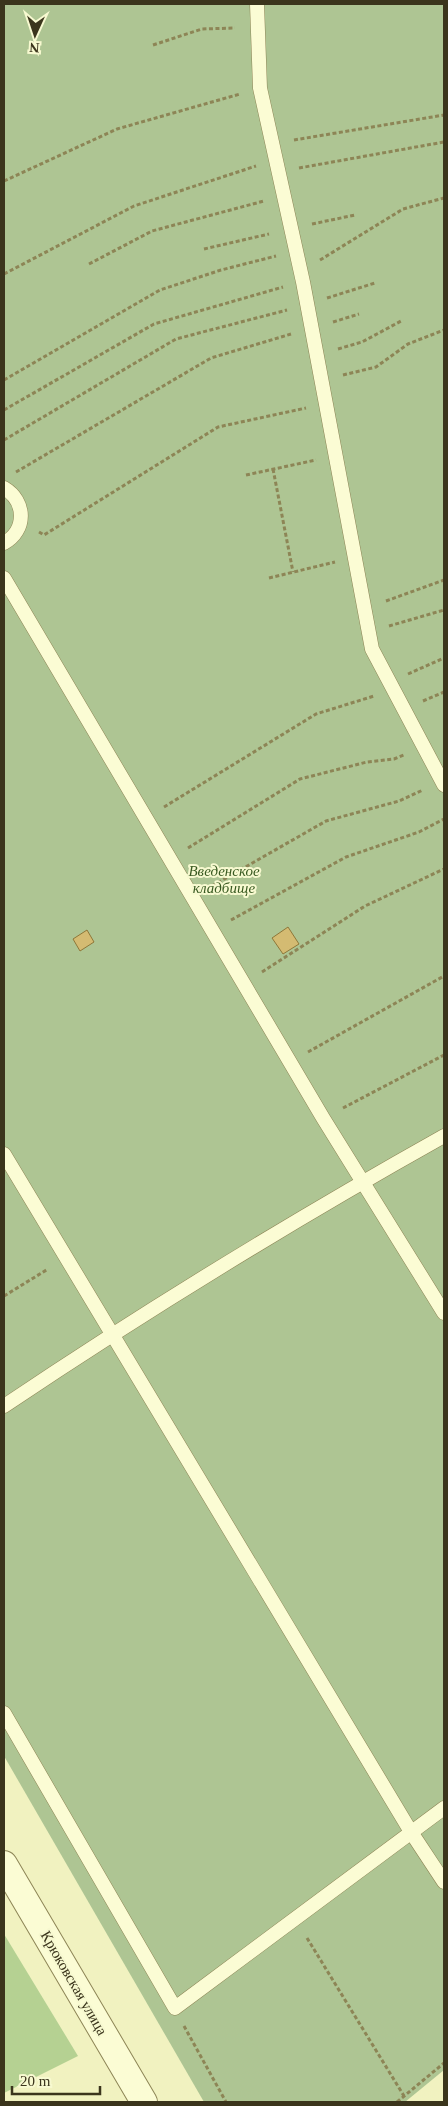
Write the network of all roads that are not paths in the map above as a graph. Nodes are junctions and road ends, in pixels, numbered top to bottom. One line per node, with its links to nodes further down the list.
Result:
1 (257, 4): 5 (lane)
2 (4, 488): 3 (lane)
3 (4, 543)
4 (4, 578): 8 (lane)
5 (443, 783)
6 (444, 1136): 8 (lane)
7 (4, 1154): 10 (lane)
8 (362, 1182): 9 (lane); 10 (lane)
9 (444, 1313)
10 (110, 1334): 11 (lane); 14 (lane)
11 (4, 1406)
12 (4, 1713): 14 (lane)
13 (444, 1808): 14 (lane)
14 (411, 1832): 16 (lane)
15 (4, 1864): 17 (street, Крюковская улица)
16 (444, 1882)
17 (144, 2102)

